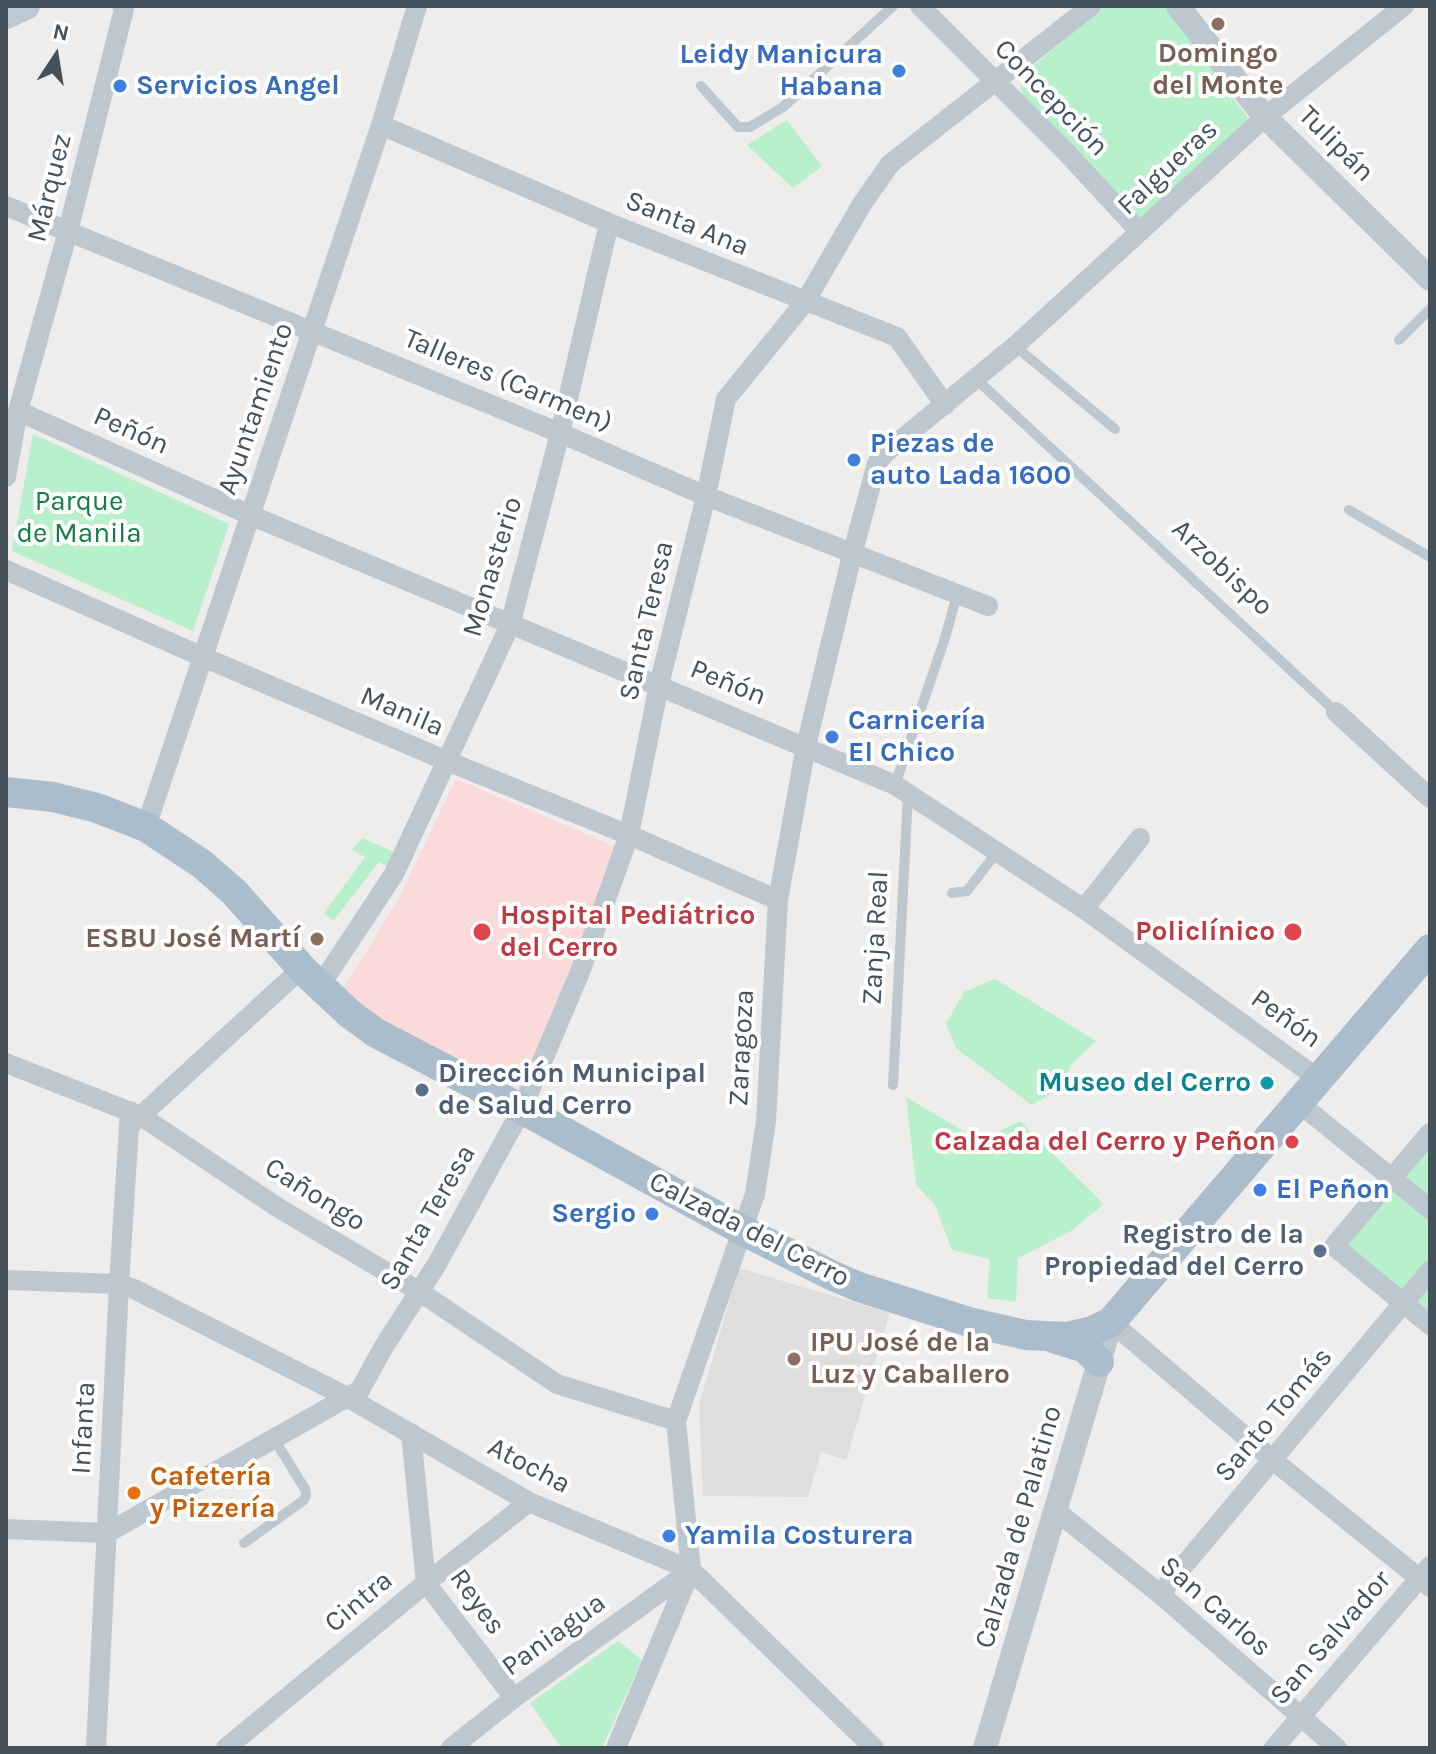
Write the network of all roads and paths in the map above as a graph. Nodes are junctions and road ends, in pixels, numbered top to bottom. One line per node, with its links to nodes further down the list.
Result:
1 (26, 6): 9 (main road)
2 (122, 6): 16 (street, Márquez)
3 (416, 6): 13 (street, Ayuntamiento)
4 (893, 6): 11 (lane)
5 (920, 6): 10 (street, Concepción)
6 (1091, 6): 10 (street, Santa Teresa)
7 (1178, 6): 12 (street, Tulipán)
8 (1404, 6): 12 (street, Falgueras)
9 (6, 15)
10 (996, 81): 17 (street, Concepción); 19 (street, Santa Teresa)
11 (701, 86)
12 (1265, 117): 17 (street, Falgueras); 18 (street, Tulipán)
13 (381, 125): 15 (street, Santa Ana); 21 (street, Ayuntamiento)
14 (6, 206): 16 (street, Talleres (Carmen))
15 (609, 223): 19 (street, Santa Ana); 28 (street, Monasterio)
16 (68, 231): 21 (street, Talleres (Carmen)); 26 (street, Márquez)
17 (1140, 232): 23 (street, Falgueras)
18 (1430, 279)
19 (805, 302): 25 (street, Santa Ana); 30 (street, Santa Teresa)
20 (1430, 309): 22 (lane)
21 (312, 330): 28 (street, Talleres (Carmen)); 32 (street, Ayuntamiento)
22 (1399, 340)
23 (1015, 346): 24 (street, Falgueras); 27 (lane)
24 (976, 379): 25 (street, Zaragoza); 41 (lane, Arzobispo)
25 (945, 405): 33 (street, Zaragoza)
26 (18, 411): 29 (street, Márquez); 32 (street, Peñón)
27 (1115, 429)
28 (560, 433): 30 (street, Talleres (Carmen)); 38 (street, Monasterio)
29 (6, 477)
30 (706, 496): 33 (street, Talleres (Carmen)); 40 (street, Santa Teresa)
31 (1349, 510): 34 (lane)
32 (250, 515): 38 (street, Peñón); 39 (street, Ayuntamiento)
33 (852, 555): 36 (street, Talleres (Carmen)); 42 (street, Zaragoza)
34 (1430, 557)
35 (6, 570): 39 (street, Manila)
36 (957, 595): 37 (street, Talleres (Carmen)); 44 (lane, Zanja Real)
37 (988, 606)
38 (510, 625): 40 (street, Peñón); 43 (street, Monasterio)
39 (203, 657): 43 (street, Manila); 47 (street, Ayuntamiento)
40 (659, 685): 42 (street, Peñón); 48 (street, Santa Teresa)
41 (1336, 712): 46 (street, Arzobispo)
42 (806, 746): 44 (street, Peñón); 52 (street, Zaragoza)
43 (447, 761): 48 (street, Manila); 55 (street, Monasterio)
44 (902, 790): 50 (street, Peñón); 58 (lane, Zanja Real)
45 (6, 792): 47 (main road, Calzada del Cerro)
46 (1430, 798)
47 (146, 827): 55 (main road, Calzada del Cerro)
48 (629, 835): 52 (street, Manila); 60 (street, Santa Teresa)
49 (1140, 838): 53 (street)
50 (997, 852): 51 (lane); 53 (street, Peñón)
51 (952, 893)
52 (778, 900): 65 (street, Zaragoza)
53 (1084, 909): 57 (street, Peñón)
54 (1430, 949): 57 (main road, Calzada del Cerro)
55 (311, 977): 60 (main road, Calzada del Cerro); 61 (street, Monasterio)
56 (6, 1063): 61 (street, Cañongo)
57 (1320, 1080): 59 (main road, Calzada del Cerro)
58 (893, 1085)
59 (1300, 1104): 63 (street); 71 (main road, Calzada del Cerro)
60 (522, 1109): 65 (main road, Calzada del Cerro); 69 (street, Santa Teresa)
61 (134, 1117): 68 (street, Infanta); 69 (street, Cañongo)
62 (1430, 1133): 63 (street)
63 (1391, 1178): 64 (street); 70 (street)
64 (1430, 1209)
65 (742, 1230): 73 (main road, Calzada del Cerro); 76 (street, Zaragoza)
66 (1430, 1271): 70 (street, Santo Tomás)
67 (6, 1280): 68 (street)
68 (119, 1284): 75 (street, Atocha); 83 (street, Infanta)
69 (420, 1292): 75 (street, Santa Teresa); 76 (street, Cañongo)
70 (1403, 1302): 72 (street); 79 (street, Santo Tomás)
71 (1111, 1322): 73 (main road, Calzada del Cerro); 74 (street, Calzada de Palatino); 79 (street)
72 (1430, 1325)
73 (1047, 1337): 74 (main road)
74 (1099, 1362): 81 (street, Calzada de Palatino)
75 (347, 1397): 77 (street, Atocha); 78 (street, Santa Teresa)
76 (676, 1421): 85 (street, Zaragoza)
77 (411, 1433): 80 (street, Atocha); 87 (street, Reyes)
78 (274, 1439): 83 (street, Santa Teresa); 84 (lane)
79 (1274, 1461): 86 (street); 88 (street, Santo Tomás)
80 (529, 1502): 85 (street, Atocha); 87 (street, Cintra)
81 (1055, 1510): 88 (street, San Carlos); 96 (street, Calzada de Palatino)
82 (6, 1529): 83 (street)
83 (107, 1533): 92 (street, Infanta)
84 (244, 1543)
85 (691, 1570): 89 (street, Paniagua); 94 (street, Zaragoza); 95 (street, Atocha)
86 (1427, 1577): 90 (street, San Salvador)
87 (426, 1583): 89 (street, Reyes); 91 (street, Cintra)
88 (1160, 1594): 90 (street, San Carlos)
89 (514, 1698): 93 (street, Paniagua)
90 (1298, 1717): 97 (street, San Salvador); 98 (street, San Carlos)
91 (234, 1746)
92 (96, 1748)
93 (451, 1748)
94 (616, 1748)
95 (874, 1748)
96 (985, 1748)
97 (1274, 1748)
98 (1337, 1748)

